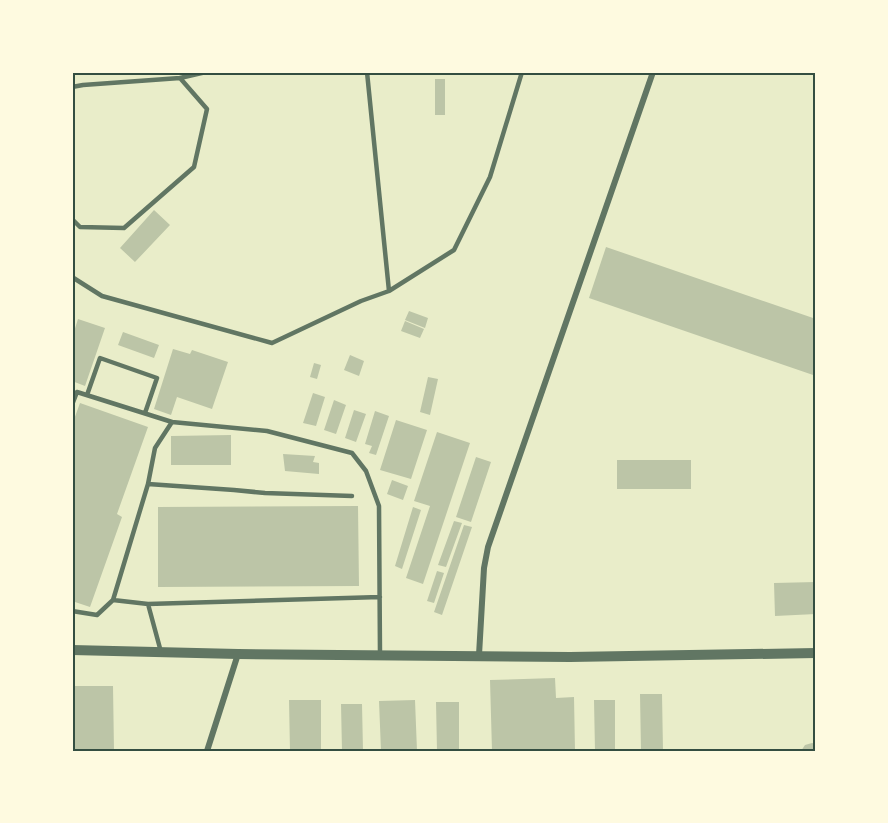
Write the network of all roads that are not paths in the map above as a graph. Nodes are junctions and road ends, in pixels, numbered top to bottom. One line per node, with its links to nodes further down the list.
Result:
1 (206, 72): 5 (lane)
2 (367, 72): 9 (lane)
3 (522, 72): 9 (lane)
4 (653, 72): 25 (street)
5 (180, 78): 6 (lane); 7 (lane)
6 (72, 87)
7 (72, 219)
8 (72, 277): 9 (lane)
9 (389, 291)
10 (87, 395): 11 (lane); 12 (lane); 12 (lane)
11 (72, 405)
12 (145, 414): 13 (lane)
13 (172, 422): 14 (lane); 16 (lane)
14 (147, 484): 15 (lane); 17 (lane)
15 (352, 496)
16 (380, 597): 18 (lane); 24 (lane)
17 (113, 600): 18 (lane); 19 (lane)
18 (148, 604): 21 (lane)
19 (72, 610)
20 (72, 650): 21 (street)
21 (161, 652): 23 (street)
22 (816, 653): 25 (street)
23 (238, 654): 24 (street); 26 (street)
24 (380, 655): 25 (street)
25 (479, 656)
26 (207, 751)

